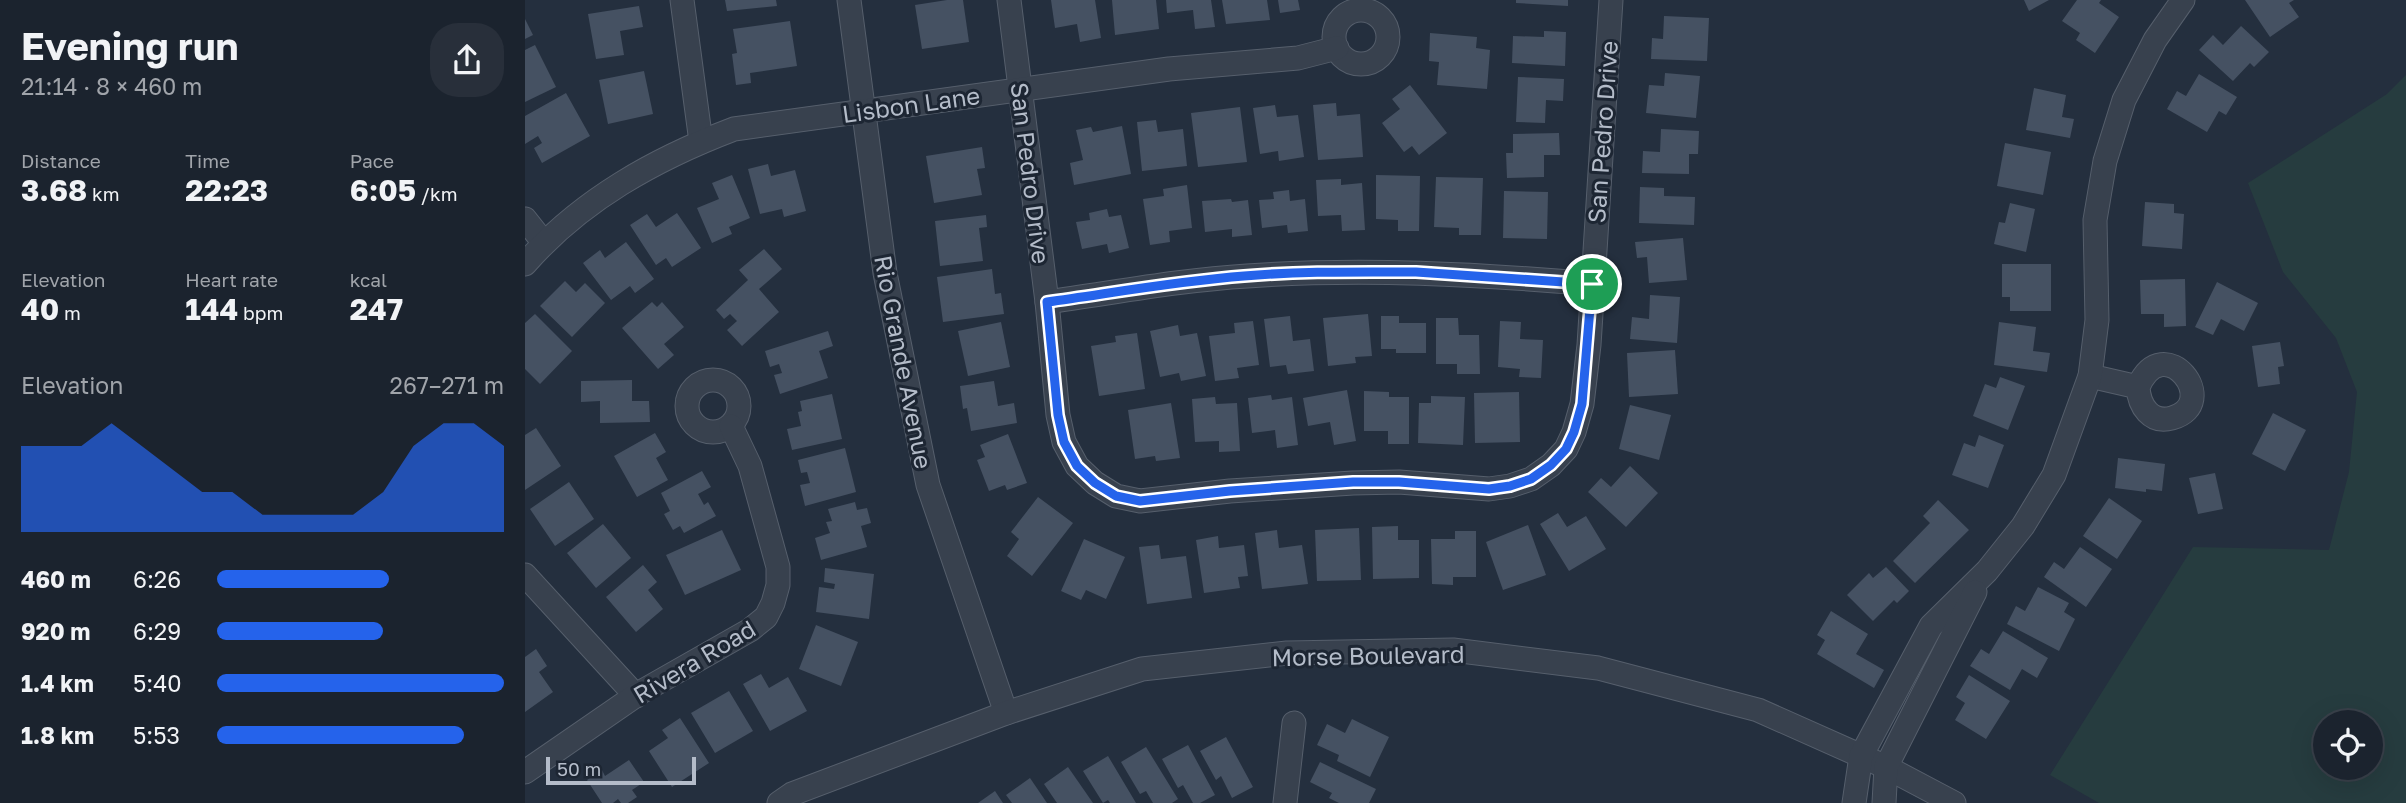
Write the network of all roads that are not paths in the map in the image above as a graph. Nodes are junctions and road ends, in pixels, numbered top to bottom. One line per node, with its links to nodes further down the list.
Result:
1 (682, 0): 9 (street)
2 (849, 0): 8 (street, Rio Grande Avenue)
3 (1009, 0): 7 (street, San Pedro Drive)
4 (1611, 0): 13 (street, San Pedro Drive)
5 (2183, 0): 15 (street)
6 (1337, 48): 7 (street, Lisbon Lane)
7 (1020, 89): 8 (street, Lisbon Lane); 14 (street, San Pedro Drive)
8 (863, 111): 9 (street, Lisbon Lane); 21 (street, Rio Grande Avenue)
9 (701, 142): 11 (street, Lisbon Lane)
10 (525, 219): 11 (street)
11 (544, 243): 12 (street, Lisbon Lane)
12 (525, 264)
13 (1592, 284): 14 (street); 14 (street, San Pedro Drive)
14 (1047, 302)
15 (2090, 376): 16 (street); 18 (street)
16 (2139, 387)
17 (731, 426): 20 (street, Rivera Road)
18 (1987, 571): 23 (street); 24 (street)
19 (525, 575): 20 (street)
20 (636, 696): 25 (street, Rivera Road)
21 (1006, 713): 23 (street, Morse Boulevard); 26 (street, Morse Boulevard)
22 (1294, 723): 27 (street)
23 (1861, 756): 24 (street, Morse Boulevard); 28 (street)
24 (1886, 767): 29 (street); 30 (street, Morse Boulevard)
25 (525, 772)
26 (779, 803)
27 (1285, 803)
28 (1854, 803)
29 (1884, 803)
30 (1954, 803)

